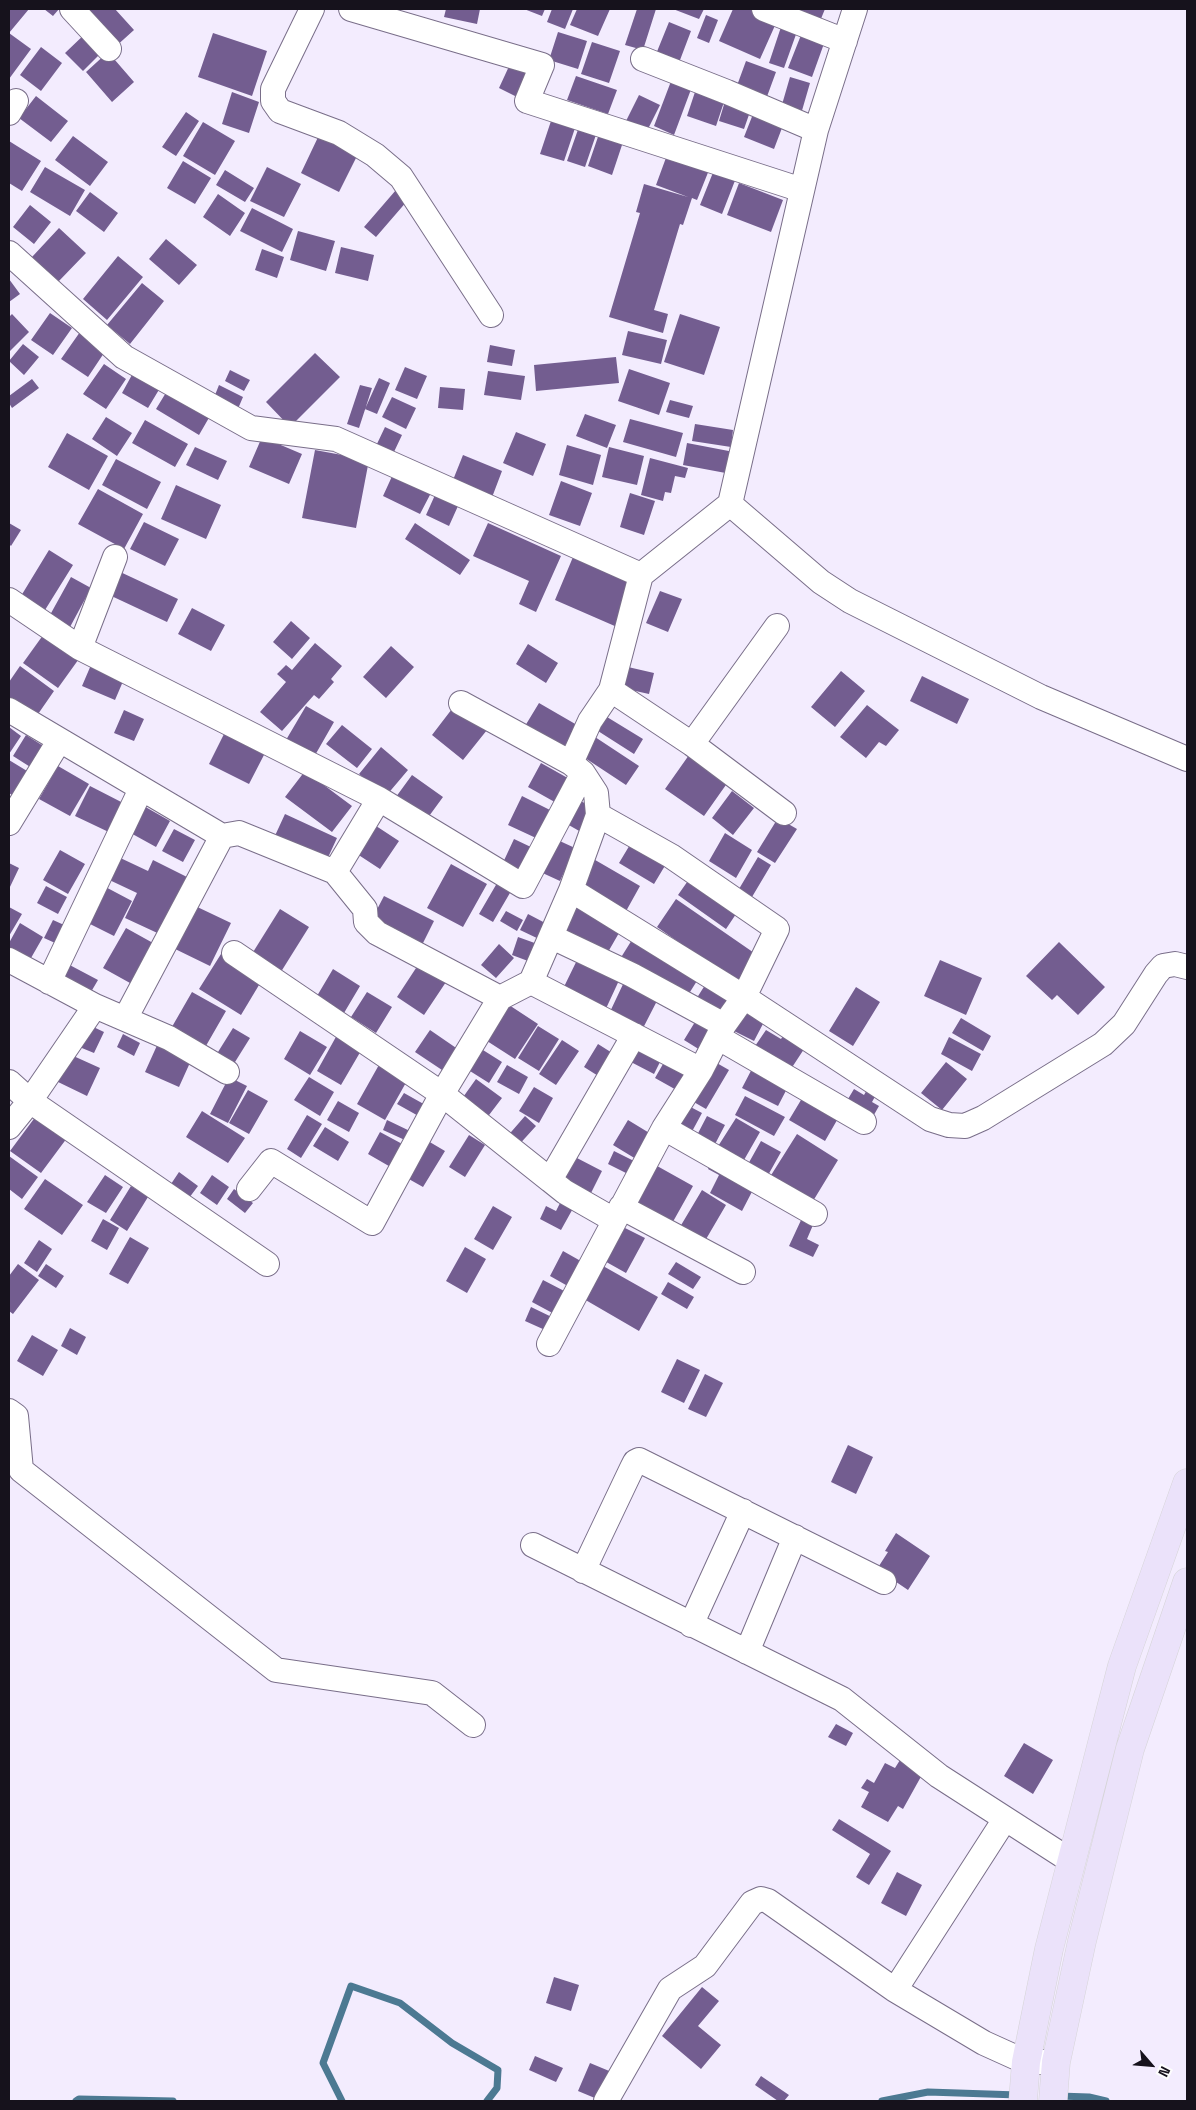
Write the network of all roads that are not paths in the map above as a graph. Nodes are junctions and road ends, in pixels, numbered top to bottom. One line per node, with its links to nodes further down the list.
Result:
1 (72, 9): 7 (street)
2 (312, 9): 12 (street)
3 (351, 9): 10 (street)
4 (764, 9): 6 (street)
5 (855, 9): 6 (street)
6 (845, 42): 9 (street)
7 (109, 49)
8 (643, 59): 9 (street)
9 (816, 130): 10 (street)
10 (802, 190): 13 (street)
11 (9, 253): 15 (street)
12 (491, 315)
13 (730, 504): 15 (street); 24 (street)
14 (115, 557): 18 (street)
15 (641, 575): 19 (street)
16 (9, 600): 18 (street)
17 (777, 626): 23 (street)
18 (80, 648): 27 (street)
19 (611, 690): 23 (street); 25 (street)
20 (461, 703): 25 (street)
21 (9, 710): 22 (street)
22 (59, 741): 26 (street); 30 (street)
23 (692, 744): 28 (street)
24 (1187, 759)
25 (577, 768): 27 (street); 29 (street)
26 (140, 789): 31 (street); 38 (street)
27 (379, 799): 32 (street)
28 (784, 813)
29 (598, 815): 33 (street); 40 (street)
30 (9, 823)
31 (222, 836): 32 (street); 43 (street)
32 (334, 872): 41 (street)
33 (571, 890): 34 (street); 40 (street)
34 (552, 937): 39 (street); 44 (street)
35 (234, 954): 49 (street)
36 (9, 960): 38 (street)
37 (1187, 967): 40 (street)
38 (49, 982): 42 (street)
39 (531, 982): 41 (street); 45 (street)
40 (744, 997): 44 (street)
41 (500, 998): 49 (street)
42 (95, 1006): 43 (street); 50 (street)
43 (125, 1019): 47 (street)
44 (722, 1032): 46 (street); 51 (street)
45 (634, 1035): 46 (street); 54 (street)
46 (701, 1070): 53 (street)
47 (227, 1072)
48 (9, 1082): 50 (street)
49 (442, 1094): 54 (street); 55 (street)
50 (30, 1101): 52 (street); 58 (street)
51 (864, 1122)
52 (9, 1127)
53 (664, 1128): 56 (street); 57 (street)
54 (550, 1180): 56 (street)
55 (248, 1189)
56 (617, 1214): 59 (street); 60 (street)
57 (815, 1214)
58 (267, 1264)
59 (744, 1272)
60 (549, 1344)
61 (9, 1412): 71 (street)
62 (1187, 1483): 73 (main road)
63 (743, 1511): 64 (street); 66 (street); 69 (street)
64 (795, 1538): 67 (street); 70 (street)
65 (533, 1546): 66 (street)
66 (583, 1571): 69 (street)
67 (884, 1582)
68 (1187, 1582): 76 (main road)
69 (691, 1625): 70 (street)
70 (746, 1652): 72 (street)
71 (473, 1725)
72 (1005, 1819): 73 (street); 74 (street)
73 (1071, 1861): 75 (main road)
74 (895, 1990): 75 (street); 77 (street)
75 (1025, 2081): 76 (street)
76 (1054, 2083)
77 (606, 2101)

